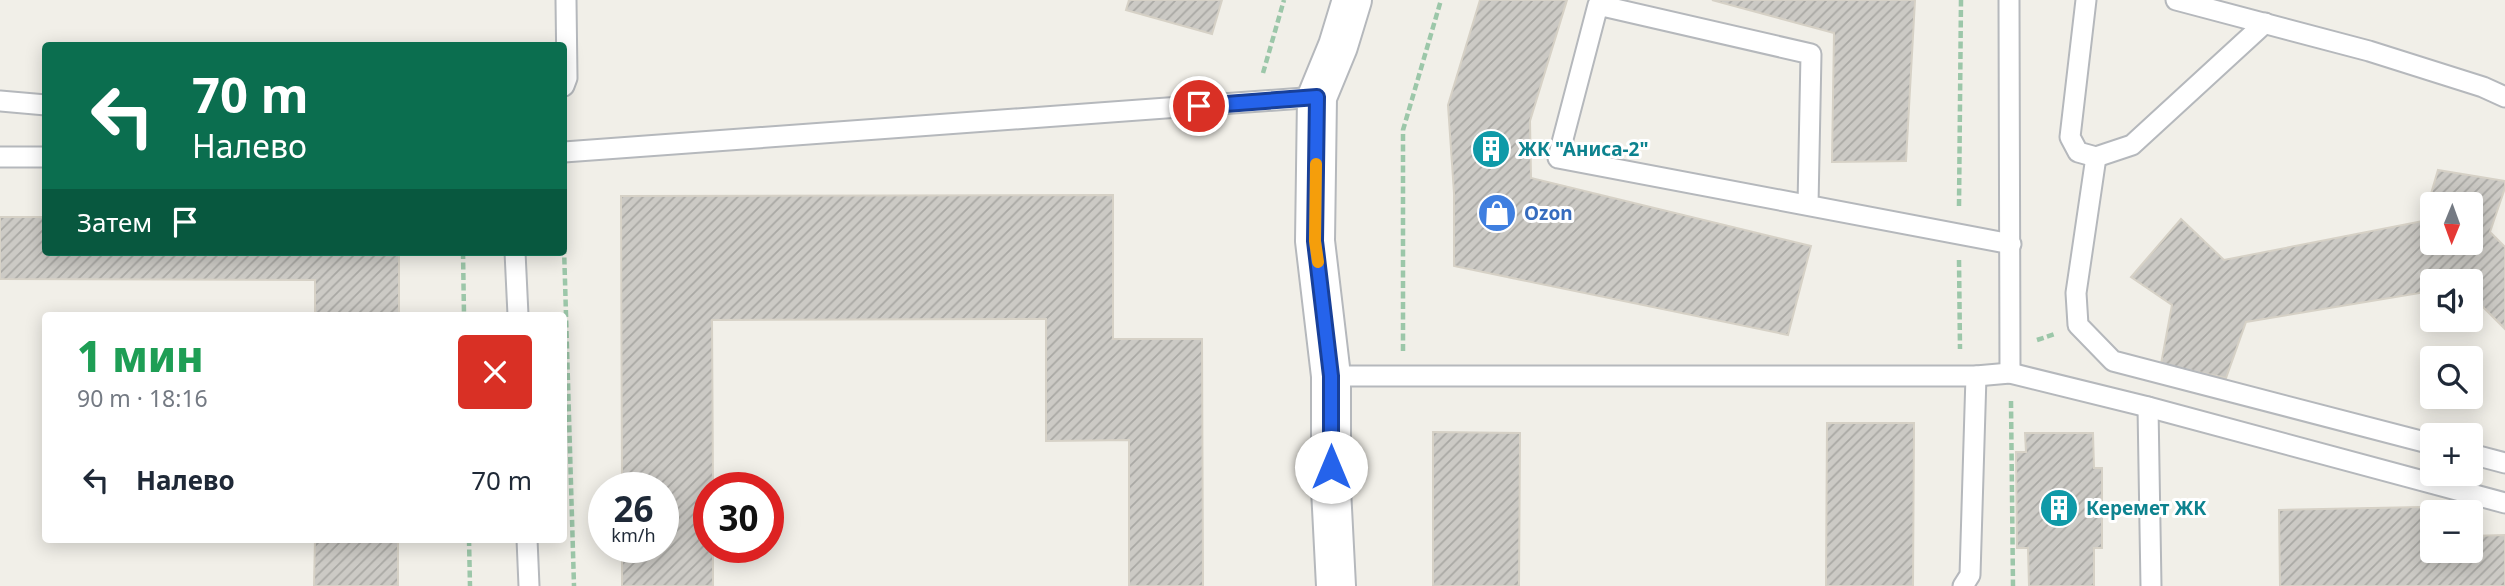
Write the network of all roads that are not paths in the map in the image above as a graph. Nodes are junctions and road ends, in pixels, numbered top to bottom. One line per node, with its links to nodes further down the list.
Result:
1 (566, 0): 7 (lane)
2 (1353, 0): 8 (street)
3 (2009, 0): 17 (lane)
4 (2086, 0): 15 (lane)
5 (2176, 0): 6 (lane)
6 (2265, 23): 9 (lane); 15 (lane)
7 (567, 42)
8 (1317, 97): 12 (lane); 21 (street)
9 (2505, 97)
10 (0, 101): 11 (lane)
11 (42, 105)
12 (567, 152)
13 (0, 157): 14 (lane)
14 (42, 157)
15 (2096, 157): 24 (lane)
16 (1808, 205): 16 (lane); 17 (lane)
17 (2011, 244): 20 (lane)
18 (516, 256): 19 (lane)
19 (518, 312)
20 (2010, 373): 22 (lane); 23 (lane)
21 (1331, 376): 22 (lane); 30 (street)
22 (1969, 376): 31 (lane)
23 (2148, 407): 27 (lane); 32 (lane)
24 (2420, 441)
25 (2483, 457): 26 (lane)
26 (2505, 463)
27 (2505, 503)
28 (527, 543): 29 (lane)
29 (529, 586)
30 (1336, 586)
31 (1964, 586)
32 (2151, 586)

